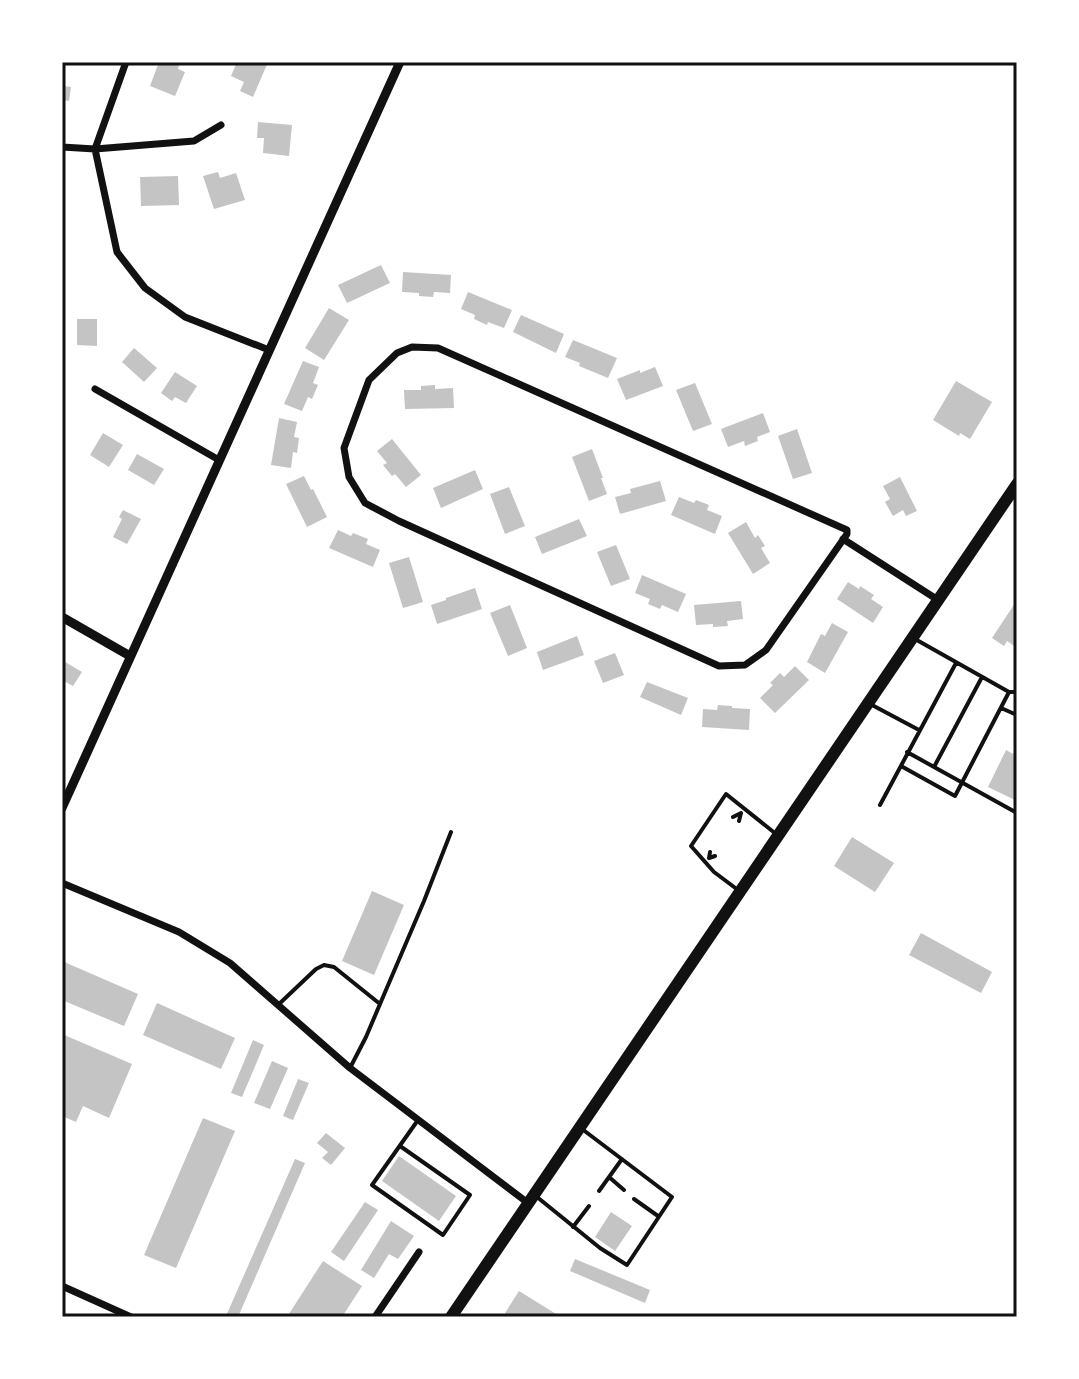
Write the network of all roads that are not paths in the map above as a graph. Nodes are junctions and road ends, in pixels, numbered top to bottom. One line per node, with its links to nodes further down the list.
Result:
1 (126, 62): 5 (street)
2 (400, 62): 6 (street)
3 (221, 125): 5 (street)
4 (62, 147): 5 (street)
5 (95, 149): 6 (street)
6 (269, 350): 8 (street)
7 (95, 389): 8 (street)
8 (219, 460): 14 (street)
9 (1017, 484): 11 (highway)
10 (843, 539): 10 (street); 11 (street)
11 (938, 600): 13 (highway)
12 (62, 617): 14 (street)
13 (913, 638): 15 (lane); 19 (highway)
14 (130, 656): 28 (street)
15 (956, 663): 16 (lane); 22 (lane)
16 (982, 677): 17 (lane); 25 (lane)
17 (1009, 692): 18 (lane); 20 (lane)
18 (1017, 692)
19 (868, 703): 22 (lane); 33 (highway)
20 (1001, 708): 21 (lane); 26 (lane)
21 (1017, 715)
22 (919, 730): 23 (lane)
23 (907, 752): 24 (lane); 25 (lane)
24 (901, 766): 26 (lane); 27 (lane)
25 (934, 767): 26 (lane)
26 (962, 782): 30 (lane)
27 (880, 805)
28 (62, 808)
29 (743, 810): 31 (lane); 33 (lane); 35 (lane)
30 (1017, 813)
31 (736, 819)
32 (451, 832): 36 (lane)
33 (778, 836): 35 (highway)
34 (62, 883): 37 (street)
35 (740, 891): 40 (highway)
36 (380, 1004): 37 (lane); 38 (lane)
37 (278, 1005): 38 (street)
38 (350, 1068): 39 (street)
39 (418, 1120): 41 (lane); 46 (street)
40 (580, 1128): 42 (lane); 46 (highway)
41 (400, 1146): 41 (lane)
42 (622, 1159): 43 (lane); 49 (lane)
43 (609, 1177): 44 (lane); 45 (lane)
44 (624, 1190)
45 (599, 1191)
46 (531, 1199): 50 (lane); 55 (highway)
47 (634, 1199): 49 (lane)
48 (589, 1206): 50 (lane)
49 (658, 1216): 50 (lane)
50 (573, 1227)
51 (419, 1252): 54 (street)
52 (62, 1286): 53 (street)
53 (131, 1317)
54 (375, 1317)
55 (451, 1317)

